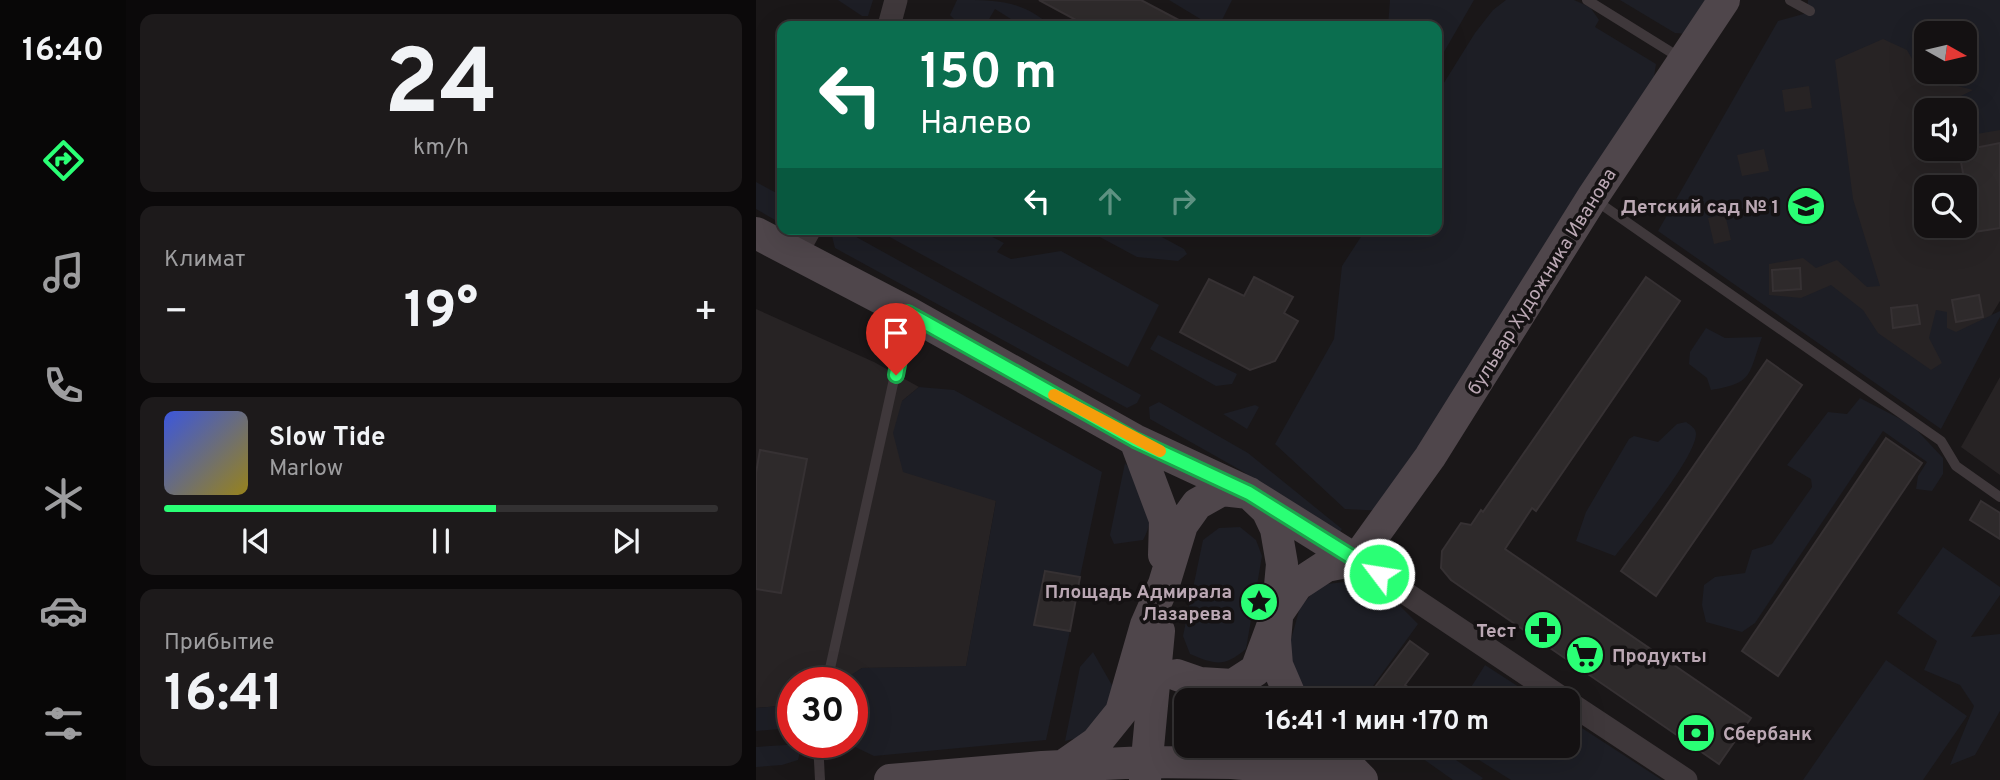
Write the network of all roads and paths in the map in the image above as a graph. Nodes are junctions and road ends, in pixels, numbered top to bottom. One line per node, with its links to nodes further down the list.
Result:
1 (896, 0): 6 (street)
2 (1587, 0): 7 (lane)
3 (1724, 0): 7 (street, бульвар Художника Иванова)
4 (1790, 0): 5 (lane)
5 (1811, 11)
6 (890, 21)
7 (1684, 61): 8 (street, бульвар Художника Иванова)
8 (1592, 198): 14 (lane); 15 (street, бульвар Художника Иванова)
9 (756, 233): 10 (street)
10 (803, 242): 11 (street)
11 (908, 313): 12 (street); 18 (lane)
12 (1135, 440): 13 (street); 16 (street)
13 (1249, 493): 15 (street); 16 (street); 17 (street)
14 (2000, 497)
15 (1356, 560): 17 (street); 22 (street)
16 (1164, 584): 20 (street); 28 (street); 29 (street)
17 (1276, 616): 19 (street); 21 (street)
18 (830, 667)
19 (1253, 685): 20 (street)
20 (1182, 687)
21 (1287, 688)
22 (1547, 688)
23 (1580, 710): 34 (street)
24 (1174, 756): 29 (street)
25 (819, 758): 30 (lane)
26 (1224, 758): 29 (street); 32 (street)
27 (1341, 758): 33 (street)
28 (1085, 771): 29 (street); 31 (street)
29 (1146, 771)
30 (820, 780)
31 (890, 780)
32 (1332, 780)
33 (1362, 780)
34 (1686, 780)

